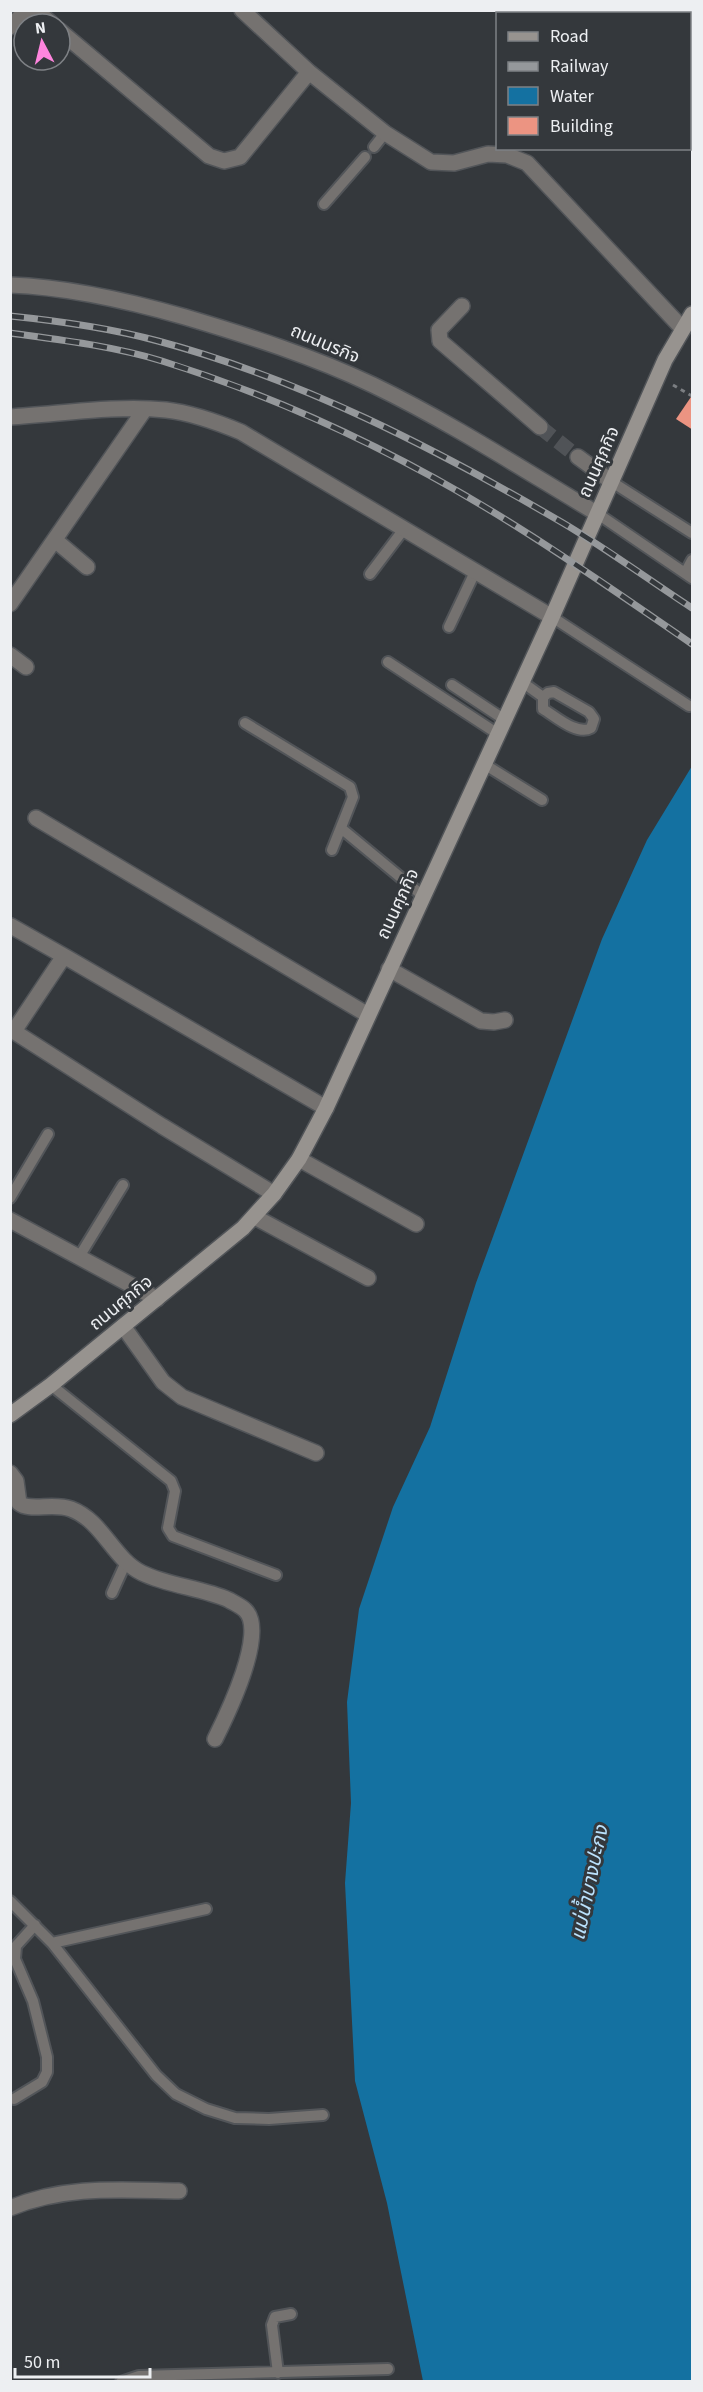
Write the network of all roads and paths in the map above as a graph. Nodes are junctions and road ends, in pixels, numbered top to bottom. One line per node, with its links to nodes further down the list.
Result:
1 (27, 10): 3 (street)
2 (242, 10): 5 (street)
3 (10, 27)
4 (72, 41): 5 (street)
5 (309, 72): 6 (street)
6 (385, 134): 7 (lane); 13 (street)
7 (374, 147)
8 (365, 157): 9 (lane)
9 (324, 204)
10 (10, 285): 21 (street, ถนนนรกิจ)
11 (462, 306): 18 (street)
12 (693, 314): 13 (main road, ถนนศุภกิจ)
13 (682, 328): 14 (main road, ถนนศุภกิจ)
14 (658, 377): 15 (path); 20 (main road, ถนนศุภกิจ)
15 (693, 396)
16 (145, 409): 17 (street); 22 (street); 24 (street)
17 (10, 417)
18 (540, 427)
19 (578, 457): 20 (street)
20 (612, 482): 21 (main road, ถนนศุภกิจ); 23 (lane)
21 (598, 514): 29 (lane); 31 (main road, ถนนศุภกิจ)
22 (404, 529): 27 (street); 28 (lane)
23 (693, 533)
24 (55, 540): 26 (street); 30 (street)
25 (693, 560): 29 (lane)
26 (87, 567)
27 (475, 572): 31 (street); 32 (lane)
28 (370, 574)
29 (689, 576)
30 (10, 604)
31 (552, 617): 36 (main road, ถนนศุภกิจ); 39 (lane)
32 (449, 627)
33 (10, 655): 35 (street)
34 (388, 662): 41 (lane)
35 (26, 667)
36 (522, 682): 38 (lane); 41 (main road, ถนนศุภกิจ)
37 (452, 685): 41 (lane)
38 (543, 697): 38 (lane)
39 (689, 706)
40 (245, 723): 45 (lane)
41 (501, 727): 42 (main road, ถนนศุภกิจ)
42 (484, 764): 43 (lane); 47 (main road, ถนนศุภกิจ)
43 (542, 800)
44 (36, 818): 51 (street)
45 (342, 829): 46 (lane); 47 (lane)
46 (332, 850)
47 (423, 896): 50 (main road, ถนนศุภกิจ)
48 (11, 926): 49 (street)
49 (64, 956): 53 (street); 54 (street)
50 (389, 969): 51 (main road, ถนนศุภกิจ); 52 (street)
51 (368, 1015): 54 (main road, ถนนศุภกิจ)
52 (505, 1020)
53 (12, 1030): 58 (street)
54 (326, 1108): 56 (main road, ถนนศุภกิจ)
55 (48, 1134): 59 (lane)
56 (299, 1159): 58 (main road, ถนนศุภกิจ); 62 (street)
57 (123, 1185): 63 (lane)
58 (274, 1194): 60 (main road, ถนนศุภกิจ)
59 (10, 1198)
60 (255, 1217): 64 (street); 65 (main road, ถนนศุภกิจ)
61 (10, 1220): 63 (street)
62 (416, 1224)
63 (79, 1257): 65 (street)
64 (368, 1278)
65 (157, 1299): 66 (main road, ถนนศุภกิจ)
66 (123, 1326): 67 (main road, ถนนศุภกิจ); 69 (street)
67 (51, 1385): 68 (main road, ถนนศุภกิจ); 72 (lane)
68 (10, 1415)
69 (316, 1453)
70 (10, 1473): 71 (street)
71 (126, 1562): 73 (lane); 74 (street)
72 (276, 1575)
73 (112, 1593)
74 (216, 1739)
75 (10, 1901): 77 (lane)
76 (206, 1909): 78 (lane)
77 (35, 1925): 78 (lane); 79 (lane)
78 (52, 1943): 80 (lane)
79 (14, 2099)
80 (323, 2115)
81 (179, 2191): 82 (street)
82 (10, 2208)
83 (291, 2314): 85 (lane)
84 (388, 2369): 86 (lane)
85 (278, 2373): 86 (lane); 87 (lane)
86 (326, 2377)
87 (121, 2382)

